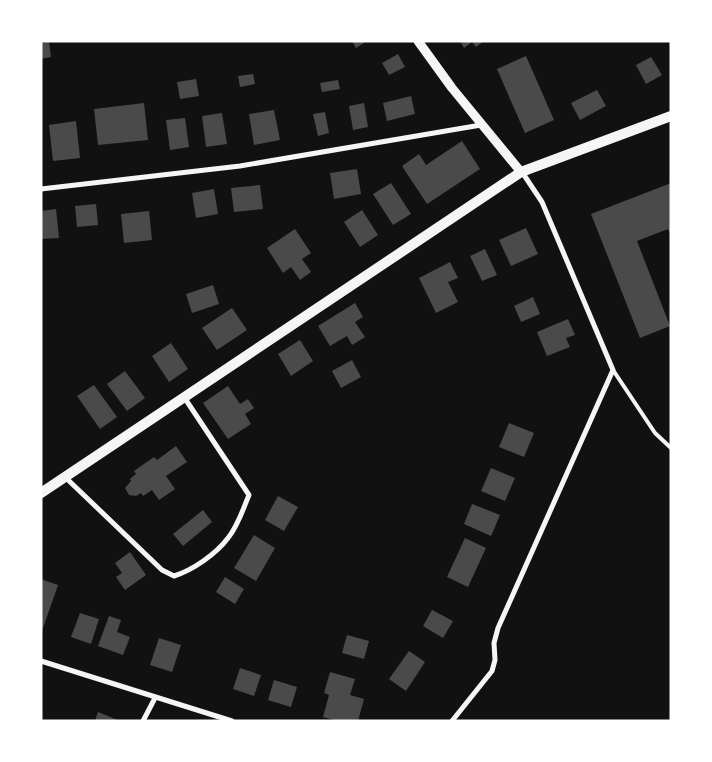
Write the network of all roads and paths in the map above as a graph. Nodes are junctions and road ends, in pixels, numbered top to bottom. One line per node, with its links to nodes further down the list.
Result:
1 (418, 41): 3 (street)
2 (671, 116): 4 (main road)
3 (481, 125): 4 (street); 5 (street)
4 (521, 172): 6 (street); 7 (main road)
5 (41, 189)
6 (612, 370): 8 (lane); 15 (street)
7 (184, 396): 9 (main road); 9 (street)
8 (671, 448)
9 (65, 477): 10 (main road)
10 (41, 493)
11 (41, 661): 12 (street)
12 (155, 698): 13 (street); 14 (street)
13 (143, 721)
14 (232, 721)
15 (452, 721)

